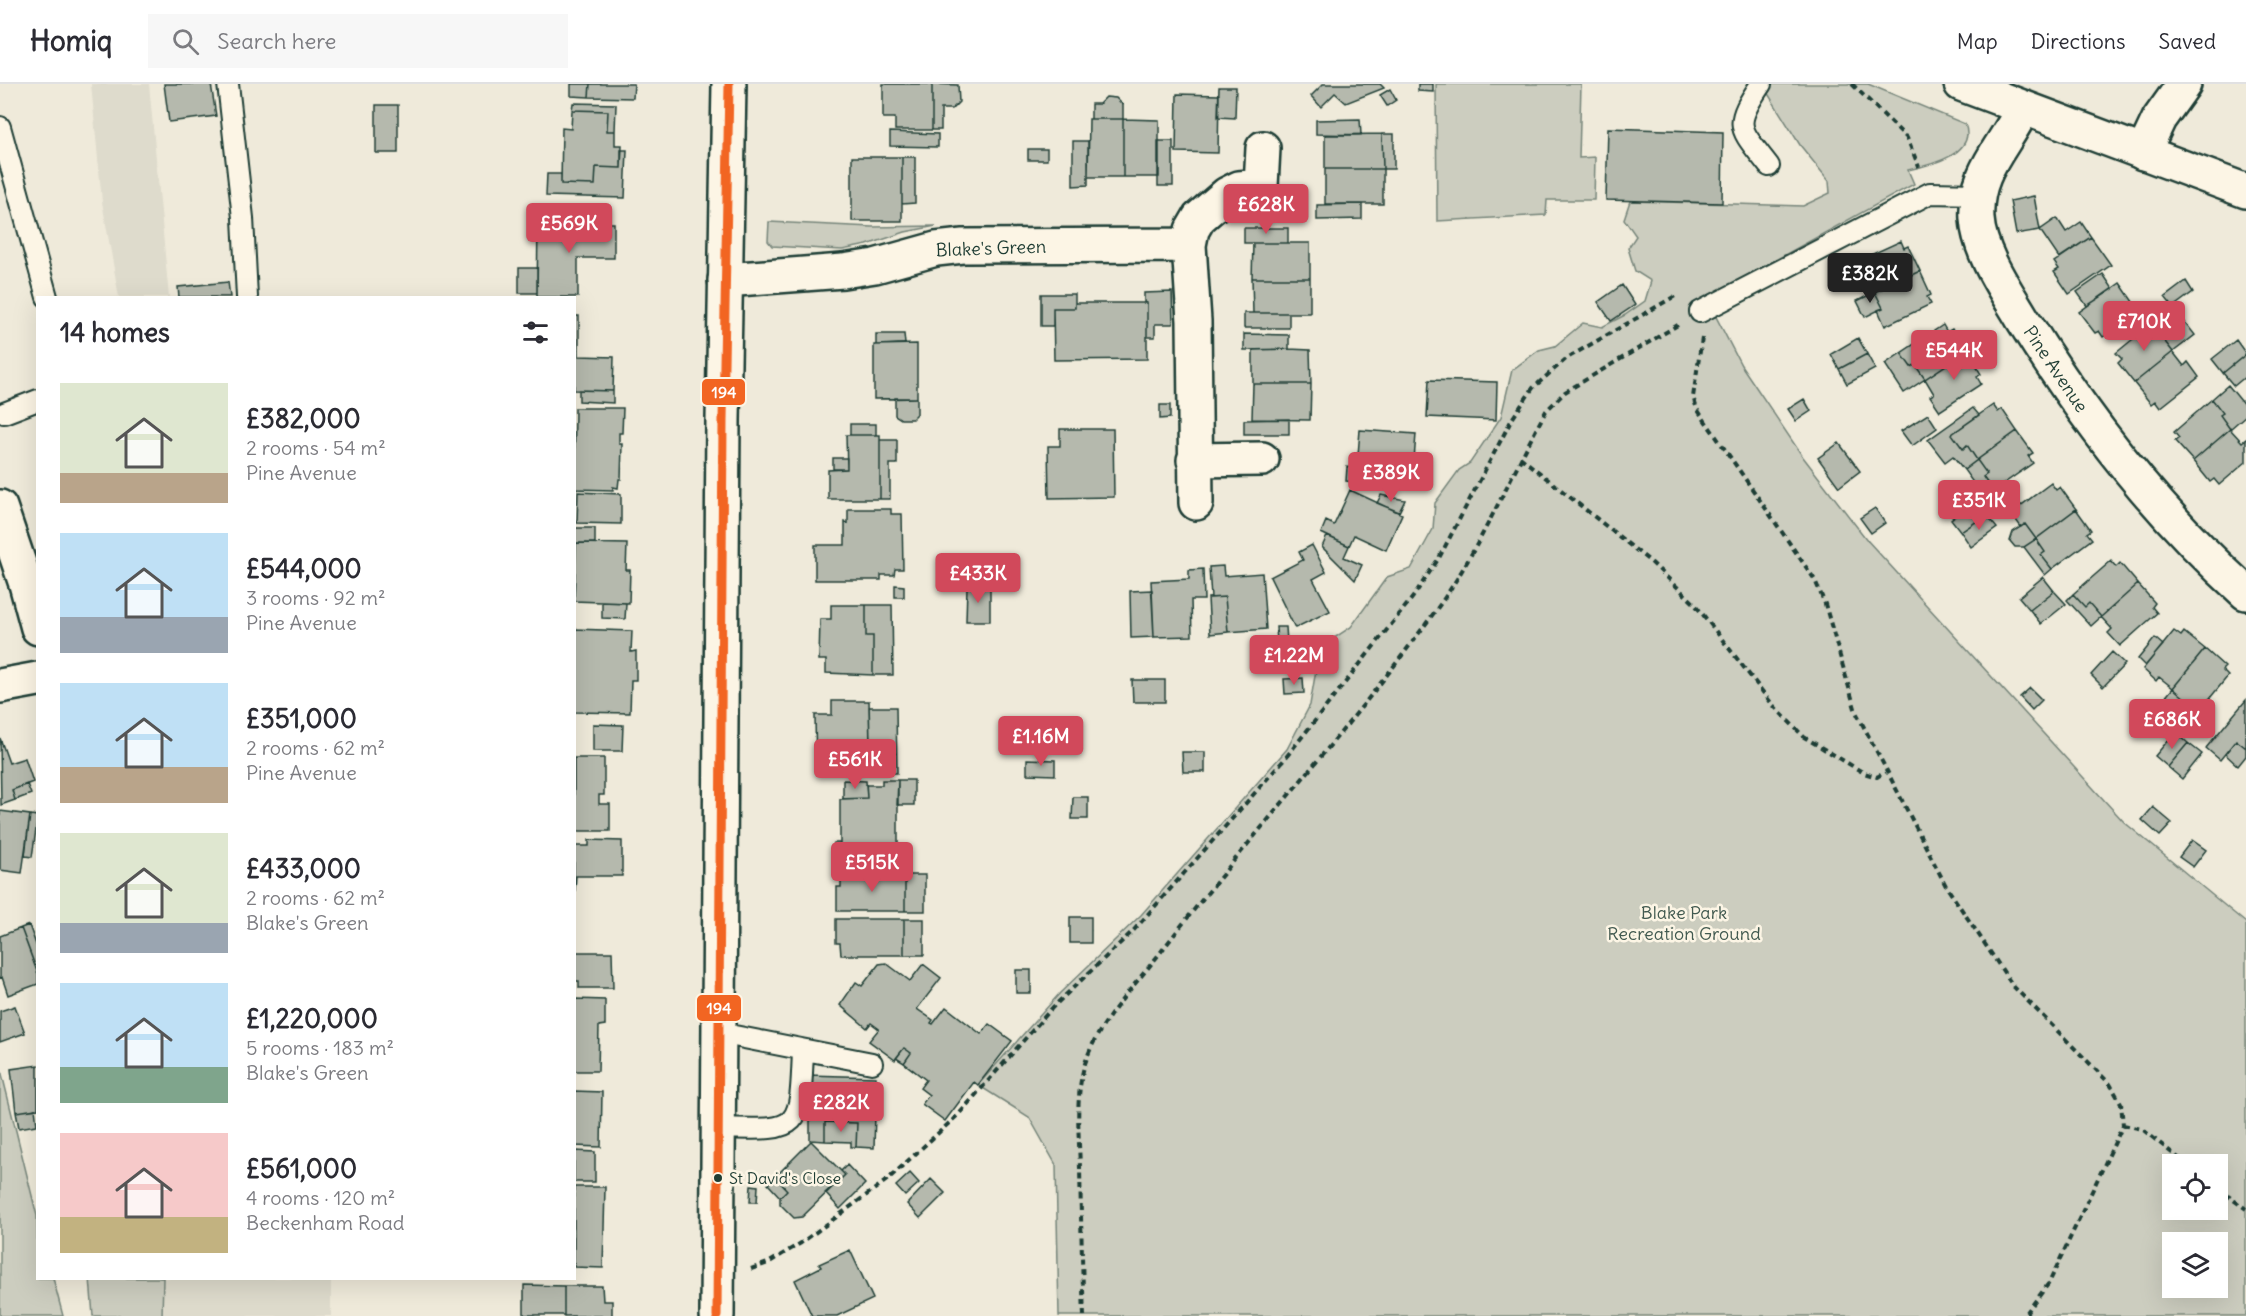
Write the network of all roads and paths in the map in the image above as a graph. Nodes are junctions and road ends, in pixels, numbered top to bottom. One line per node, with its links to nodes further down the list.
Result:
1 (228, 84): 19 (lane)
2 (729, 84): 16 (street)
3 (1761, 84): 11 (lane)
4 (1852, 84): 13 (path)
5 (1961, 84): 7 (street)
6 (2184, 84): 10 (street)
7 (2023, 108): 10 (street); 14 (street, Pine Avenue)
8 (0, 127): 18 (lane)
9 (1263, 148): 15 (street)
10 (2143, 153): 12 (street)
11 (1769, 166)
12 (2246, 191)
13 (1930, 193): 14 (lane); 20 (lane)
14 (1978, 194): 28 (street, Pine Avenue)
15 (1189, 245): 16 (street, Blake's Green); 25 (street)
16 (724, 280): 33 (street)
17 (1681, 293): 41 (path)
18 (46, 296)
19 (247, 296)
20 (1702, 321): 23 (path); 32 (path)
21 (36, 401): 22 (lane)
22 (4, 412)
23 (1520, 457): 32 (path); 43 (path)
24 (1262, 459): 25 (street)
25 (1194, 460): 26 (street)
26 (1196, 503)
27 (0, 507): 29 (street)
28 (2246, 593)
29 (36, 621)
30 (36, 679): 31 (street)
31 (0, 686)
32 (1887, 771): 36 (path)
33 (719, 1033): 34 (lane); 37 (street)
34 (803, 1050): 35 (lane); 37 (lane)
35 (872, 1063)
36 (2123, 1125): 38 (path); 44 (path)
37 (717, 1128): 41 (street)
38 (2173, 1154)
39 (2228, 1196): 40 (path)
40 (2246, 1209)
41 (717, 1273): 42 (street)
42 (717, 1316)
43 (1084, 1316)
44 (2024, 1316)

